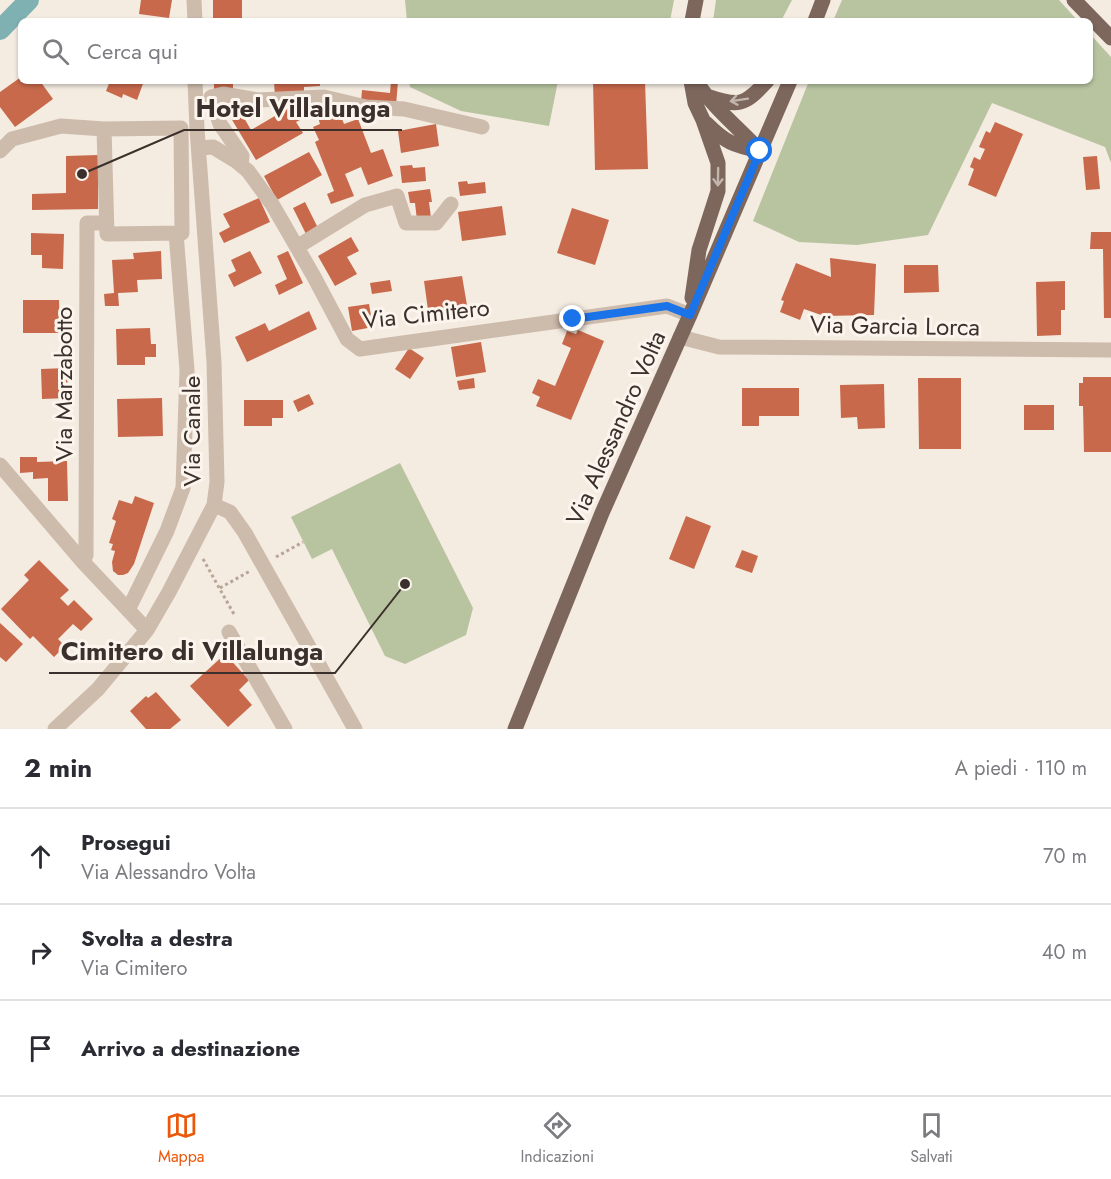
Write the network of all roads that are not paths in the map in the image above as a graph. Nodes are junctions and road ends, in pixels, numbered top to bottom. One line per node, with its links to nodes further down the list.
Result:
1 (195, 0): 5 (street)
2 (696, 0): 6 (main road)
3 (823, 0): 7 (main road)
4 (1078, 5): 8 (main road); 10 (main road)
5 (195, 18)
6 (693, 18)
7 (815, 18)
8 (1091, 18)
9 (1093, 20): 11 (main road)
10 (1111, 23)
11 (1111, 38)
12 (195, 84): 22 (street, Via Canale)
13 (692, 84): 18 (main road)
14 (698, 84): 17 (main road)
15 (764, 84): 17 (main road, one-way to 17)
16 (789, 84): 25 (main road, Via Alessandro Volta)
17 (704, 95): 25 (main road)
18 (703, 120): 25 (main road); 33 (main road, one-way to 33)
19 (482, 127): 26 (street)
20 (181, 128): 21 (street); 22 (street); 29 (street)
21 (104, 129): 24 (street); 30 (street)
22 (197, 129): 23 (street, Via Canale)
23 (199, 148): 26 (street, Via Cimitero); 28 (street, Via Canale)
24 (0, 151)
25 (760, 151): 33 (main road, Via Alessandro Volta)
26 (241, 165): 32 (street, Via Cimitero)
27 (451, 204): 32 (street)
28 (203, 213): 29 (street); 37 (street, Via Canale)
29 (182, 214): 31 (street)
30 (106, 223): 31 (street); 38 (street, Via Marzabotto)
31 (176, 233): 39 (street, Via Canale)
32 (297, 247): 33 (street, Via Cimitero)
33 (690, 315): 34 (main road, Via Alessandro Volta)
34 (680, 337): 35 (street, Via Garcia Lorca); 45 (main road, Via Alessandro Volta)
35 (1111, 350)
36 (1, 470): 38 (street)
37 (213, 505): 40 (street, Via Canale); 44 (street)
38 (83, 562): 39 (street)
39 (128, 610): 40 (street)
40 (147, 630): 42 (street, Via Canale)
41 (229, 632): 43 (street)
42 (55, 729)
43 (285, 729)
44 (355, 729)
45 (515, 729)

